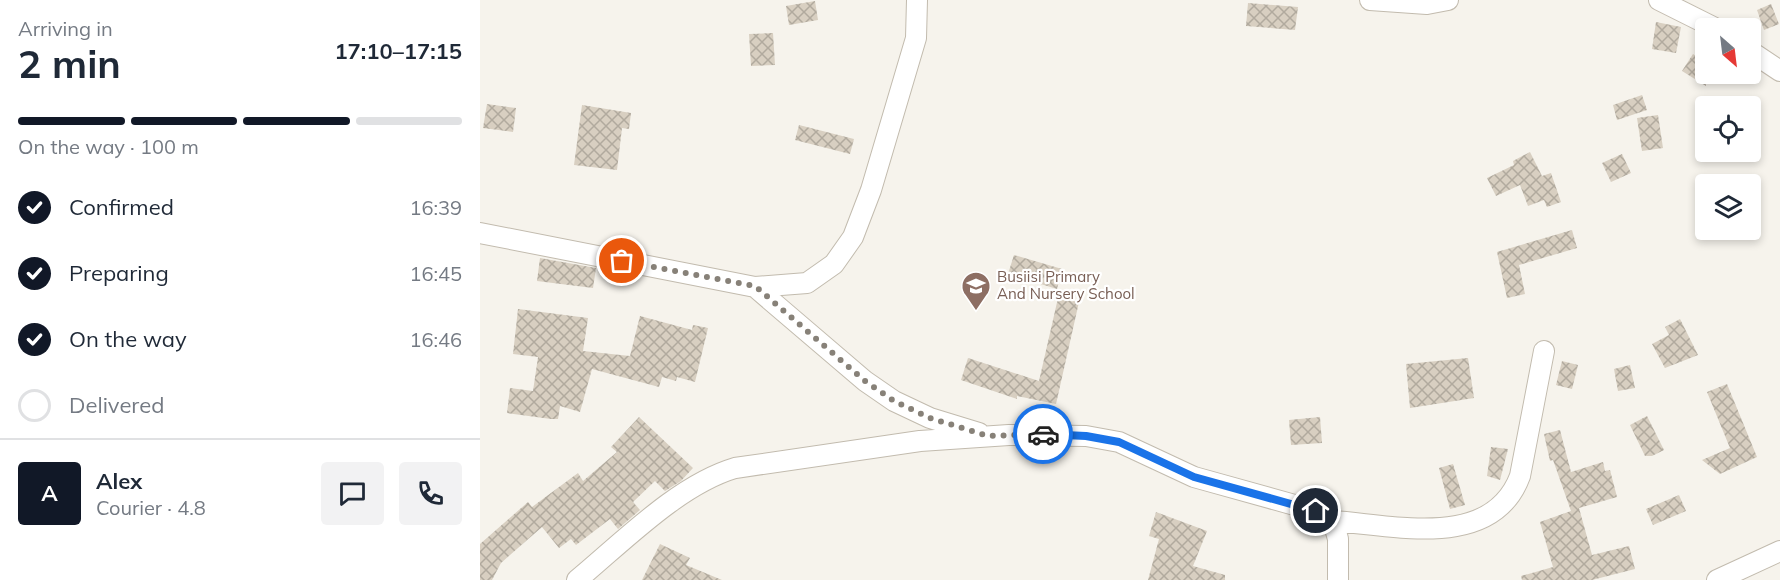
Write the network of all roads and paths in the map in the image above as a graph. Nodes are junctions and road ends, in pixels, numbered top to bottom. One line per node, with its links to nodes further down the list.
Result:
1 (917, 0): 9 (street)
2 (1370, 0): 3 (street)
3 (1448, 0)
4 (1659, 0): 5 (street)
5 (1695, 18)
6 (1761, 58): 7 (street)
7 (1780, 71)
8 (480, 233): 9 (street)
9 (755, 286): 11 (street)
10 (1544, 351): 12 (street)
11 (988, 436): 12 (street); 14 (street)
12 (1333, 521): 15 (street)
13 (1780, 551): 16 (street)
14 (577, 580)
15 (1338, 580)
16 (1717, 580)

